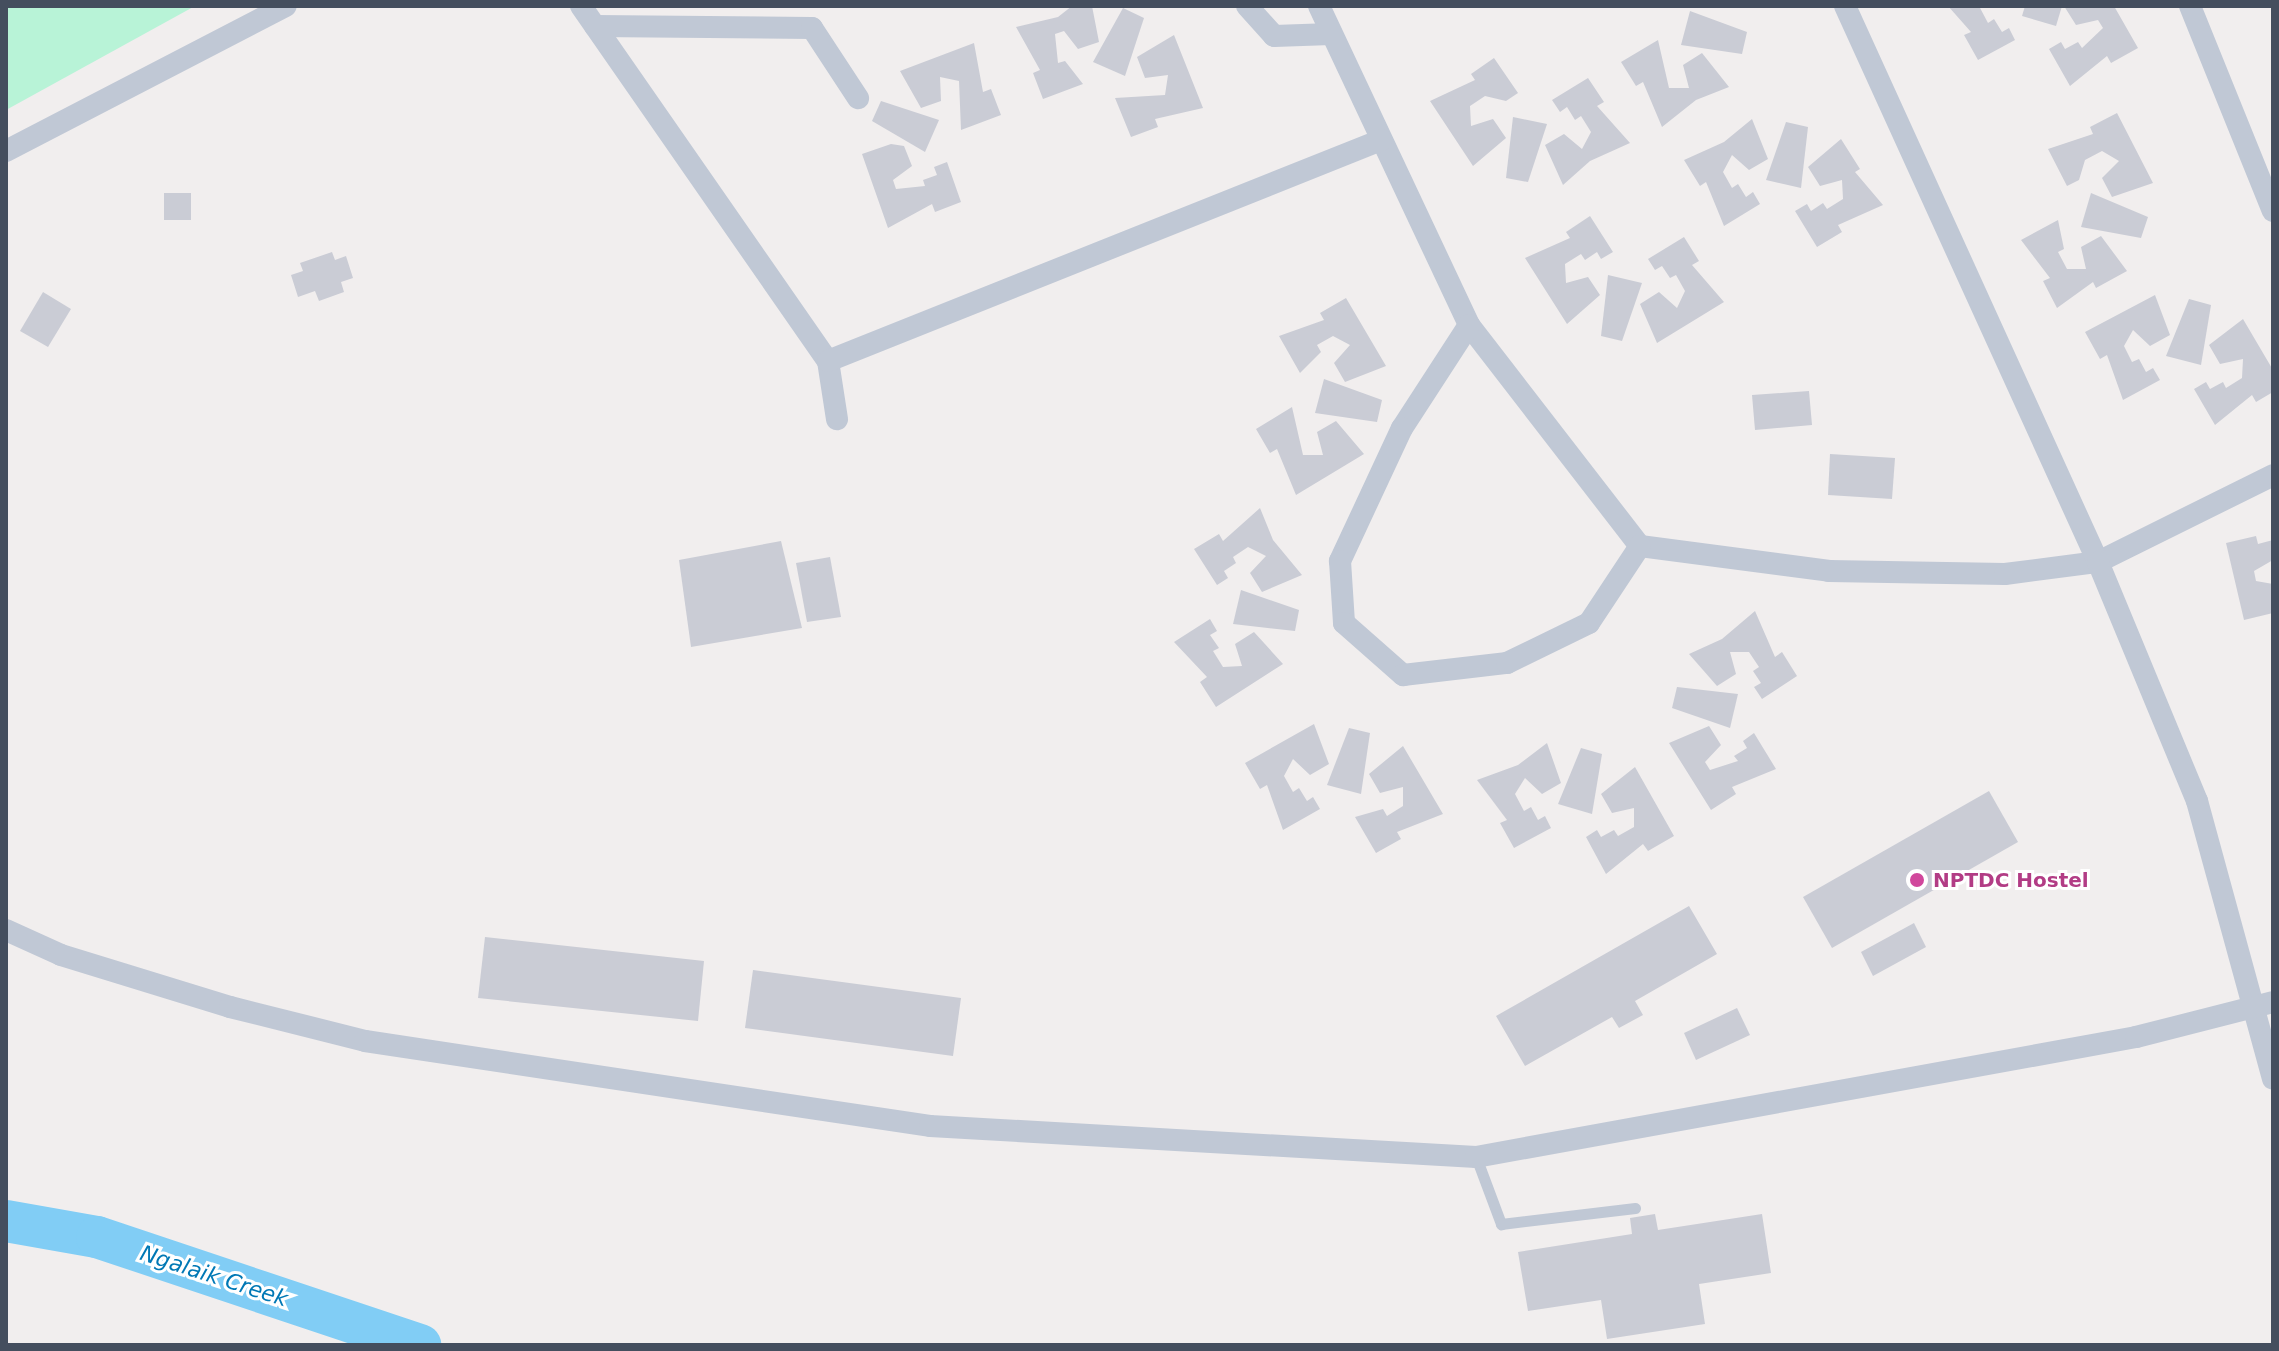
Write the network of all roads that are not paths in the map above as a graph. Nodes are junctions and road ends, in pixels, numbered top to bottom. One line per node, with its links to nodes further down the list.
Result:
1 (286, 6): 11 (street)
2 (581, 6): 7 (street)
3 (1247, 6): 8 (street)
4 (1319, 6): 8 (street)
5 (1845, 6): 18 (street)
6 (2190, 6): 12 (street)
7 (595, 26): 9 (street); 14 (street)
8 (1331, 34): 10 (street)
9 (858, 98)
10 (1381, 140): 13 (street); 14 (street)
11 (6, 151)
12 (2273, 211)
13 (1469, 325): 17 (street); 17 (street)
14 (828, 361): 15 (street)
15 (837, 419)
16 (2273, 475): 18 (street)
17 (1640, 546): 18 (street)
18 (2098, 562): 20 (street)
19 (6, 930): 22 (street)
20 (2264, 1007): 21 (street); 22 (street)
21 (2273, 1079)
22 (1476, 1157): 23 (lane)
23 (1635, 1208)

